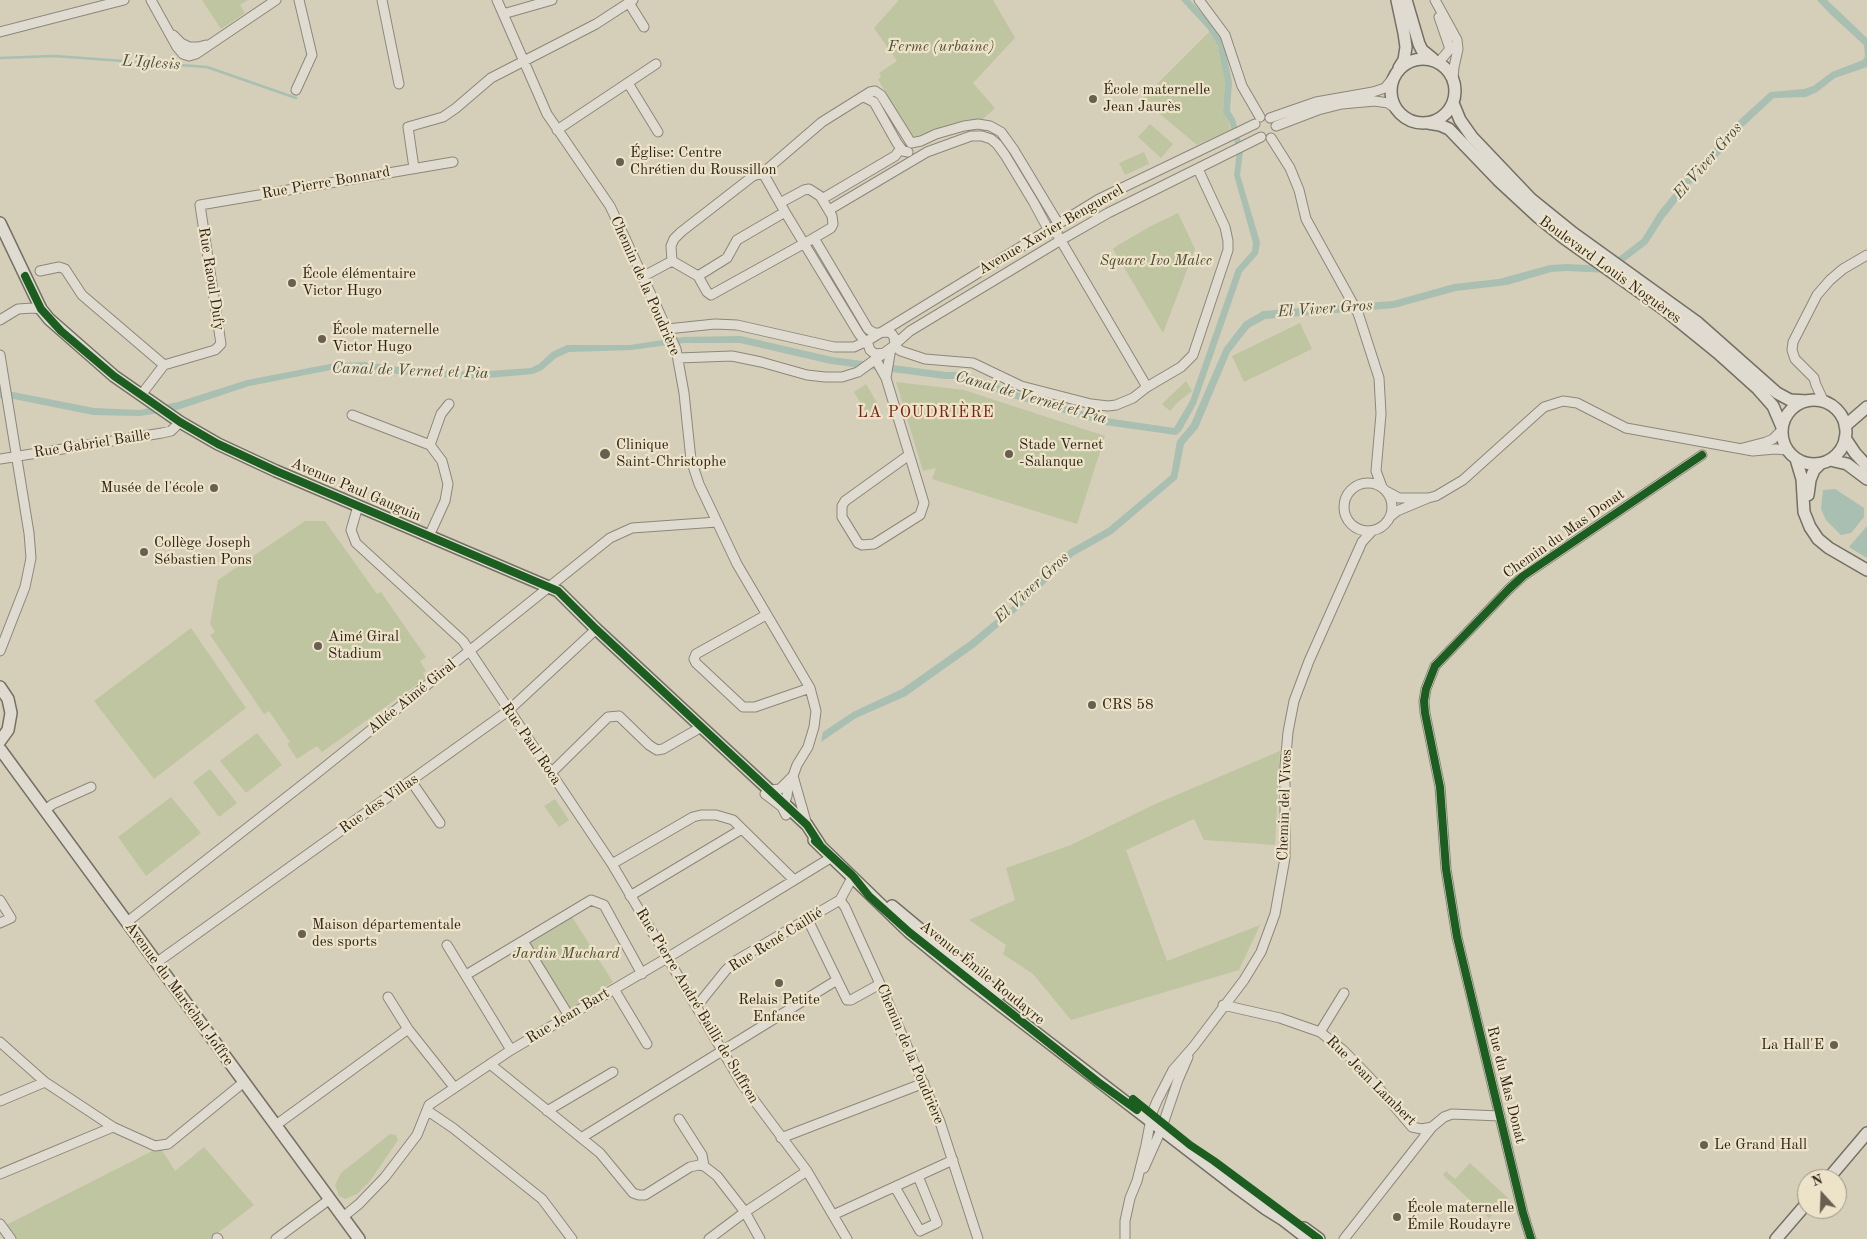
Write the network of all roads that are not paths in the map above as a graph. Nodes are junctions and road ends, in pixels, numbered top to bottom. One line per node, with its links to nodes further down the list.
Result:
1 (124, 0): 15 (street)
2 (151, 0): 3 (street)
3 (276, 0)
4 (299, 0): 23 (street)
5 (382, 0): 22 (street)
6 (497, 0): 13 (street, Chemin de la Poudrière)
7 (552, 0): 13 (street)
8 (1199, 0): 27 (street)
9 (1397, 0): 19 (main road)
10 (1406, 0): 16 (main road)
11 (1434, 0): 16 (street); 20 (street)
12 (631, 2): 14 (street); 17 (street)
13 (503, 14): 17 (street, Chemin de la Poudrière)
14 (644, 28)
15 (0, 32)
16 (1437, 61): 19 (main road); 20 (main road)
17 (523, 62): 29 (street, Chemin de la Poudrière); 36 (street)
18 (656, 64): 21 (street)
19 (1396, 73): 25 (main road); 26 (street)
20 (1454, 79): 24 (main road)
21 (628, 83): 29 (street); 30 (street)
22 (399, 84)
23 (296, 90)
24 (1453, 103): 28 (main road); 47 (main road, Boulevard Louis Noguères)
25 (1395, 108): 26 (street); 28 (main road)
26 (1273, 122): 27 (street); 31 (street)
27 (1254, 123): 32 (street); 45 (street, Avenue Xavier Benguerel)
28 (1428, 123): 47 (main road, Boulevard Louis Noguères)
29 (557, 130): 55 (street, Chemin de la Poudrière)
30 (658, 132)
31 (1272, 138): 32 (street); 90 (street)
32 (1257, 139): 37 (street, Avenue Xavier Benguerel)
33 (907, 147): 34 (street); 38 (street); 39 (street); 45 (street)
34 (917, 158): 42 (street); 46 (street)
35 (453, 162): 36 (street, Rue Pierre Bonnard)
36 (414, 168): 41 (street, Rue Pierre Bonnard)
37 (1198, 169): 48 (street, Avenue Xavier Benguerel); 69 (street)
38 (762, 173): 40 (street); 52 (street)
39 (822, 199): 40 (street); 42 (street)
40 (780, 203): 43 (street)
41 (200, 205): 66 (street, Rue Raoul Dufy)
42 (829, 210): 49 (street)
43 (785, 212): 50 (street); 54 (street)
44 (0, 223): 57 (main road, Avenue Paul Gauguin)
45 (1058, 223): 46 (street, Avenue Xavier Benguerel); 48 (street)
46 (1048, 229): 48 (street); 60 (street, Avenue Xavier Benguerel)
47 (1568, 236): 56 (main road, Boulevard Louis Noguères)
48 (1059, 237): 62 (street, Avenue Xavier Benguerel); 69 (street)
49 (814, 238): 50 (street); 60 (street)
50 (804, 243): 54 (street); 61 (street)
51 (1867, 255): 68 (street)
52 (672, 261): 54 (street); 55 (street)
53 (40, 271): 66 (street)
54 (698, 276)
55 (642, 277): 59 (street, Chemin de la Poudrière)
56 (1628, 278): 71 (main road, Boulevard Louis Noguères); 78 (main road, Boulevard Louis Noguères)
57 (42, 309): 58 (street); 70 (main road, Avenue Paul Gauguin)
58 (0, 320)
59 (667, 329): 61 (street, Avenue Xavier Benguerel); 63 (street, Chemin de la Poudrière)
60 (879, 333): 61 (street, Avenue Xavier Benguerel); 62 (street)
61 (868, 341): 62 (street)
62 (891, 348): 65 (street, Avenue Xavier Benguerel); 67 (street); 69 (street)
63 (677, 353): 65 (street, Avenue Xavier Benguerel); 97 (street, Chemin de la Poudrière)
64 (0, 355): 85 (street)
65 (876, 360): 67 (street)
66 (164, 365): 70 (street)
67 (886, 378): 83 (street)
68 (1816, 385): 71 (street); 72 (street)
69 (1147, 387)
70 (141, 395): 77 (main road, Avenue Paul Gauguin)
71 (1808, 400): 72 (main road); 78 (main road)
72 (1824, 402): 75 (main road)
73 (449, 404): 80 (street)
74 (1866, 408): 75 (main road); 79 (main road)
75 (1838, 411): 79 (main road)
76 (352, 415): 80 (street)
77 (180, 422): 85 (street, Rue Gabriel Baille); 95 (main road, Avenue Paul Gauguin)
78 (1781, 429): 81 (street); 82 (main road)
79 (1845, 432): 88 (main road); 89 (main road)
80 (430, 445): 100 (street)
81 (1739, 449): 82 (street); 94 (street)
82 (1787, 450): 87 (main road)
83 (909, 455): 83 (street)
84 (1702, 455): 139 (street, Chemin du Mas Donat)
85 (17, 456): 86 (street, Rue Gabriel Baille); 107 (street)
86 (0, 459)
87 (1796, 459): 88 (main road); 102 (main road)
88 (1825, 462): 91 (main road); 102 (main road)
89 (1867, 466)
90 (1376, 471): 92 (street); 93 (street)
91 (1867, 479)
92 (1367, 482): 93 (street); 98 (street)
93 (1385, 489): 94 (street); 96 (street)
94 (1428, 498): 96 (street)
95 (358, 506): 100 (main road, Avenue Paul Gauguin); 108 (street, Rue Paul Roca)
96 (1391, 516): 99 (street)
97 (717, 522): 104 (street, Allée Aimé Giral); 105 (street, Chemin de la Poudrière)
98 (1354, 527): 99 (street); 101 (street)
99 (1372, 531): 101 (street, Chemin del Vives)
100 (429, 536): 104 (main road, Avenue Paul Gauguin)
101 (1357, 553): 152 (street, Chemin del Vives)
102 (1856, 563): 103 (main road)
103 (1867, 570)
104 (548, 588): 106 (main road, Avenue Paul Gauguin); 108 (street, Allée Aimé Giral); 112 (main road, Avenue Paul Gauguin)
105 (766, 615): 110 (street, Chemin de la Poudrière); 110 (street)
106 (592, 633): 111 (street, Rue des Villas); 113 (main road, Avenue Paul Gauguin)
107 (0, 651)
108 (468, 651): 111 (street, Rue Paul Roca); 137 (street, Allée Aimé Giral)
109 (0, 686): 114 (main road)
110 (810, 688): 118 (street, Chemin de la Poudrière)
111 (508, 711): 117 (street, Rue Paul Roca); 119 (street, Rue des Villas)
112 (690, 715): 113 (street, Avenue Paul Gauguin); 115 (main road, Avenue Paul Gauguin)
113 (697, 730): 115 (street, Avenue Paul Gauguin); 117 (street); 121 (main road, Avenue Paul Gauguin)
114 (0, 740)
115 (718, 741): 121 (main road, Avenue Paul Gauguin)
116 (0, 749): 123 (main road, Avenue du Maréchal Joffre)
117 (552, 772): 127 (street, Rue Paul Roca)
118 (793, 781): 121 (street); 122 (street, Chemin de la Poudrière); 125 (street)
119 (411, 782): 124 (street); 143 (street, Rue des Villas)
120 (91, 787): 123 (street)
121 (768, 792): 122 (main road, Avenue Paul Gauguin)
122 (785, 809): 125 (main road, Avenue Paul Gauguin); 128 (main road, Avenue Paul Gauguin)
123 (45, 810): 137 (main road, Avenue du Maréchal Joffre)
124 (440, 823)
125 (807, 826): 128 (main road, Avenue Paul Gauguin)
126 (742, 829): 130 (street); 132 (street); 133 (street)
127 (593, 837): 130 (street, Rue Pierre André Bailli de Suffren)
128 (820, 845): 129 (main road, Avenue Émile Roudayre)
129 (832, 857): 131 (main road, Avenue Émile Roudayre); 132 (street, Rue Jean Bart)
130 (612, 864): 133 (street, Rue Pierre André Bailli de Suffren)
131 (853, 876): 135 (street); 171 (main road, Avenue Émile Roudayre)
132 (794, 880): 142 (street, Rue Jean Bart)
133 (630, 896): 142 (street, Rue Pierre André Bailli de Suffren)
134 (0, 900): 138 (street)
135 (840, 900): 136 (street, Rue René Caillié); 147 (street, Chemin de la Poudrière)
136 (807, 918): 146 (street); 151 (street, Rue René Caillié)
137 (127, 922): 143 (main road, Avenue du Maréchal Joffre)
138 (0, 923)
139 (1457, 937): 170 (street, Rue du Mas Donat)
140 (523, 941): 144 (street); 145 (street); 153 (street)
141 (447, 945): 145 (street)
142 (668, 958): 144 (street, Rue Jean Bart); 151 (street, Rue Pierre André Bailli de Suffren)
143 (156, 963): 164 (main road, Avenue du Maréchal Joffre)
144 (642, 974): 148 (street, Rue Jean Bart)
145 (466, 975): 159 (street)
146 (837, 980): 147 (street); 160 (street)
147 (880, 984): 165 (street, Chemin de la Poudrière)
148 (614, 989): 153 (street, Rue Jean Bart); 157 (street)
149 (1344, 993): 155 (street)
150 (388, 997): 154 (street)
151 (697, 1006): 160 (street, Rue Pierre André Bailli de Suffren)
152 (1223, 1006): 155 (street, Rue Jean Lambert); 158 (street, Chemin del Vives)
153 (569, 1016): 159 (street, Rue Jean Bart)
154 (408, 1029): 166 (street); 173 (street)
155 (1320, 1032): 176 (street, Rue Jean Lambert)
156 (0, 1042): 163 (street)
157 (647, 1044)
158 (1194, 1046): 171 (street, Chemin del Vives); 174 (street, Chemin del Vives)
159 (511, 1050): 161 (street, Rue Jean Bart)
160 (722, 1052): 178 (street); 179 (street, Rue Pierre André Bailli de Suffren)
161 (490, 1064): 166 (street, Rue Jean Bart); 169 (street)
162 (613, 1072): 169 (street)
163 (45, 1082): 167 (street); 175 (street)
164 (244, 1082): 173 (main road, Avenue du Maréchal Joffre); 175 (street)
165 (924, 1083): 179 (street); 180 (street, Chemin de la Poudrière)
166 (454, 1087): 168 (street, Rue Jean Bart)
167 (0, 1101)
168 (428, 1111): 192 (street, Rue Jean Bart); 197 (street)
169 (547, 1111): 178 (street)
170 (1500, 1116): 176 (street); 206 (street, Rue du Mas Donat)
171 (1151, 1117): 174 (main road, Avenue Émile Roudayre); 186 (street, Chemin del Vives)
172 (679, 1119): 181 (street)
173 (276, 1125): 188 (main road, Avenue du Maréchal Joffre)
174 (1162, 1126): 186 (street, Chemin del Vives); 203 (main road, Avenue Émile Roudayre); 204 (main road, Avenue Émile Roudayre)
175 (113, 1127): 184 (street)
176 (1432, 1127): 205 (street)
177 (1867, 1133): 182 (main road)
178 (580, 1138): 181 (street)
179 (781, 1138): 183 (street, Rue Pierre André Bailli de Suffren)
180 (953, 1160): 185 (street); 201 (street, Chemin de la Poudrière)
181 (704, 1166): 189 (street)
182 (1836, 1169)
183 (807, 1171): 189 (street); 190 (street, Rue Pierre André Bailli de Suffren)
184 (0, 1174)
185 (918, 1176): 187 (street); 187 (street)
186 (1136, 1181): 202 (street, Chemin del Vives)
187 (895, 1187): 190 (street)
188 (330, 1200): 192 (main road, Avenue du Maréchal Joffre); 195 (street)
189 (744, 1212): 198 (street); 199 (street)
190 (833, 1215): 200 (street, Rue Pierre André Bailli de Suffren)
191 (1797, 1215): 207 (main road)
192 (343, 1217): 196 (main road, Avenue du Maréchal Joffre)
193 (0, 1224): 194 (street)
194 (11, 1239)
195 (276, 1239)
196 (359, 1239)
197 (572, 1239)
198 (709, 1239)
199 (760, 1239)
200 (846, 1239)
201 (978, 1239)
202 (1125, 1239)
203 (1308, 1239)
204 (1319, 1239)
205 (1344, 1239)
206 (1531, 1239)
207 (1776, 1239)

